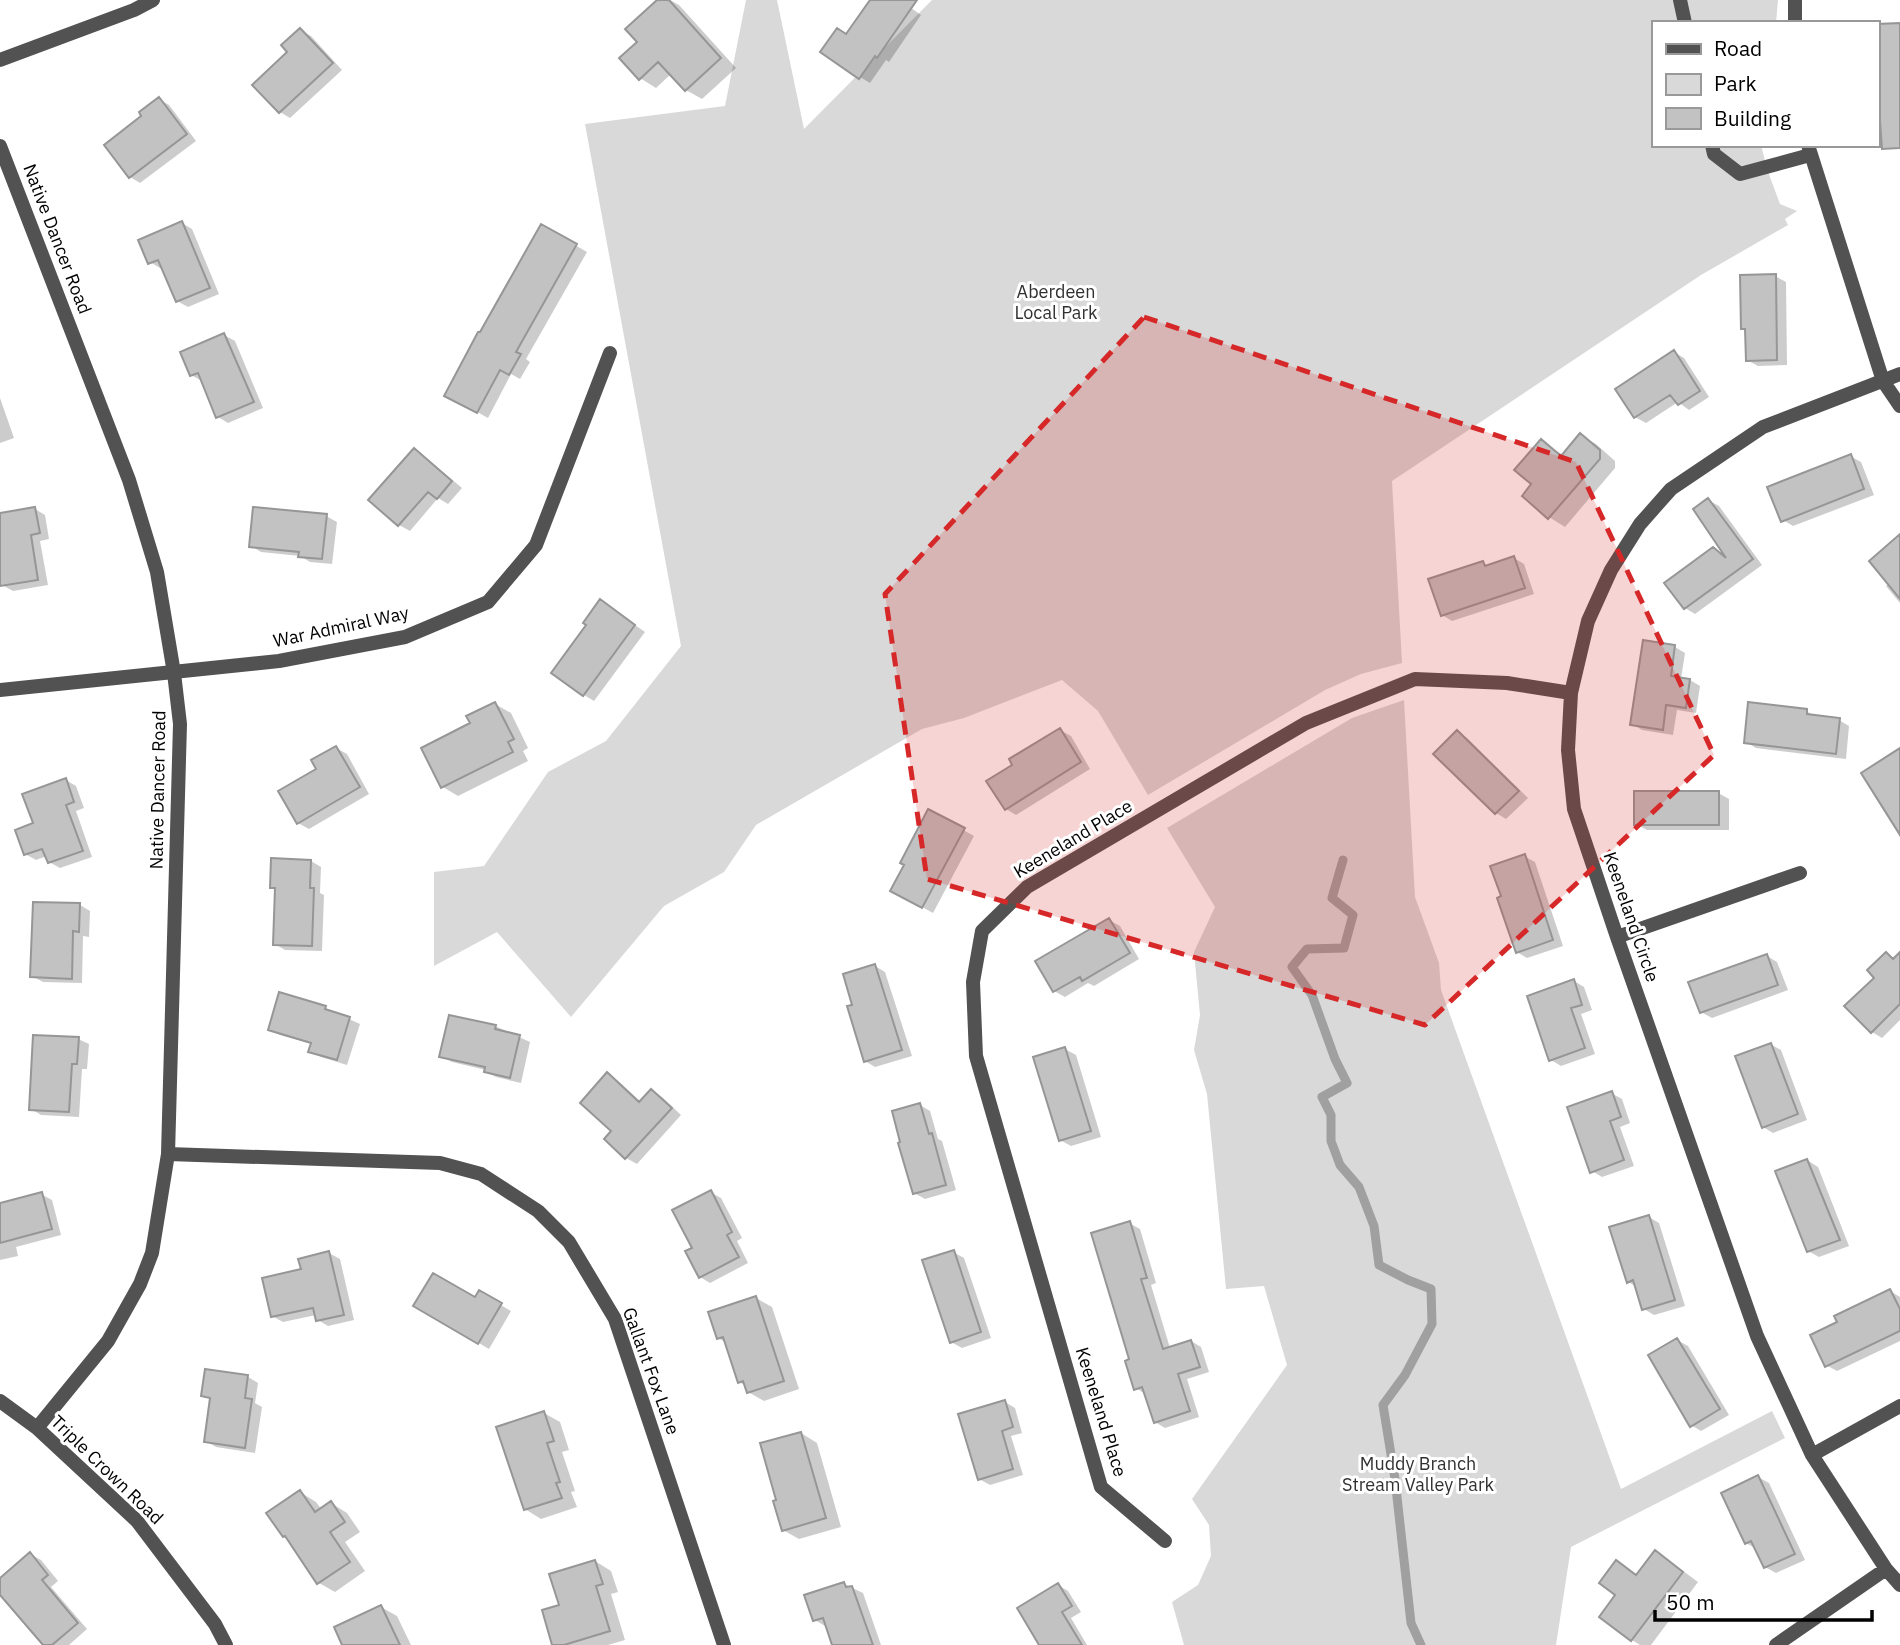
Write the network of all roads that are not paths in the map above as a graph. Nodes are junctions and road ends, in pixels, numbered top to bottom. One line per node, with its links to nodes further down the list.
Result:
1 (153, 0): 6 (street)
2 (1680, 0): 4 (street)
3 (1795, 0): 5 (street)
4 (1685, 21)
5 (1795, 21)
6 (0, 60)
7 (0, 146): 14 (street, Native Dancer Road)
8 (1712, 147): 9 (street)
9 (1809, 150): 12 (street)
10 (610, 353): 14 (street, War Admiral Way)
11 (1900, 374): 12 (street, Keeneland Circle)
12 (1883, 381): 13 (street); 16 (street, Keeneland Circle)
13 (1900, 406)
14 (174, 673): 15 (street, War Admiral Way); 19 (street, Native Dancer Road)
15 (0, 690)
16 (1571, 693): 18 (street, Keeneland Circle); 24 (street, Keeneland Place)
17 (1800, 873): 18 (street)
18 (1617, 937): 23 (street, Keeneland Circle)
19 (169, 1154): 22 (street, Native Dancer Road); 28 (street, Gallant Fox Lane)
20 (0, 1401): 22 (street, Triple Crown Road)
21 (1900, 1406): 23 (street)
22 (37, 1428): 27 (street, Triple Crown Road)
23 (1812, 1455): 25 (street, Keeneland Circle)
24 (1165, 1541)
25 (1886, 1569): 26 (street, Keeneland Circle); 29 (street)
26 (1900, 1585)
27 (226, 1645)
28 (724, 1645)
29 (1776, 1645)

